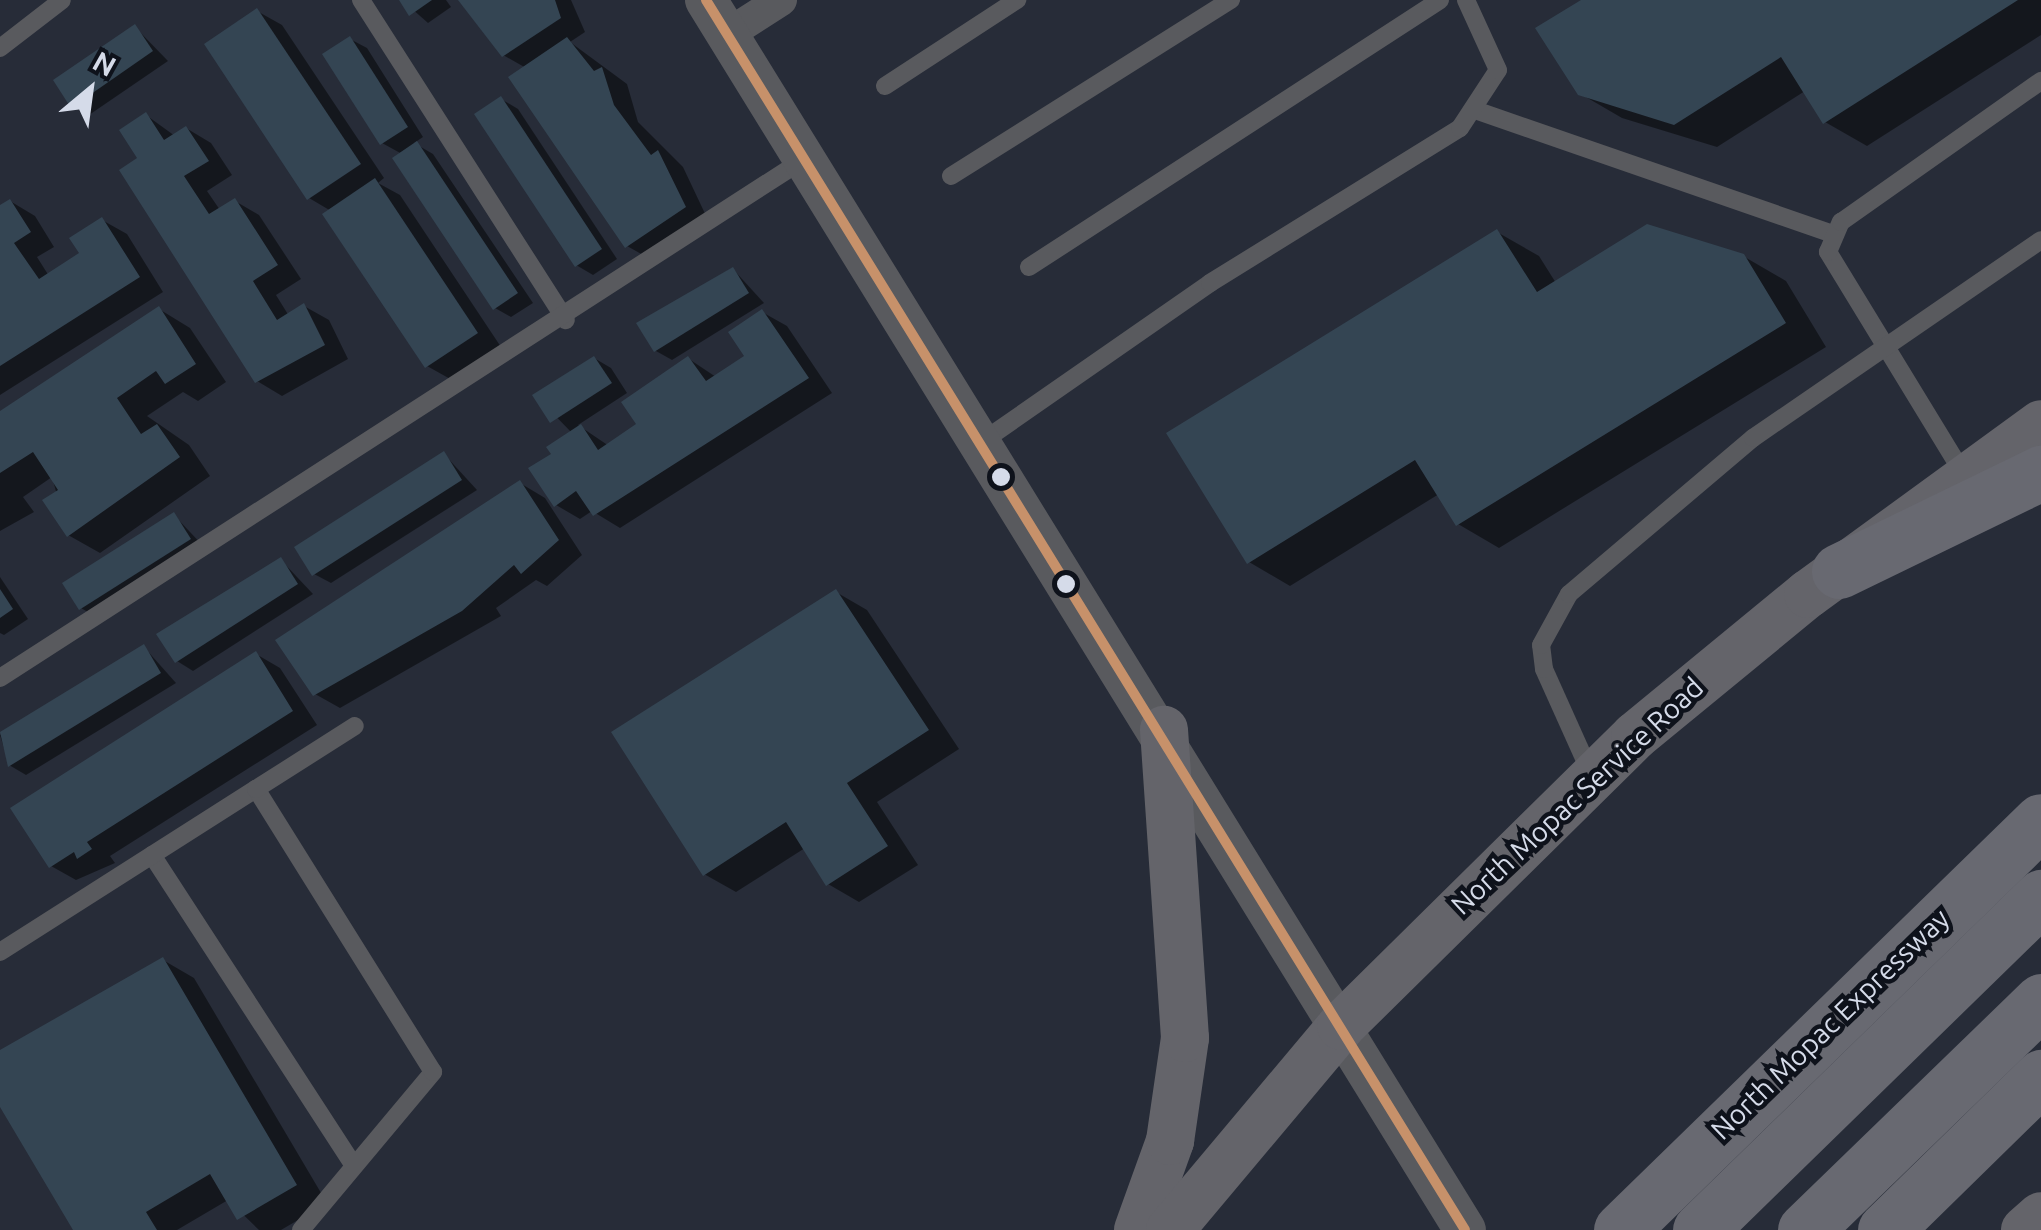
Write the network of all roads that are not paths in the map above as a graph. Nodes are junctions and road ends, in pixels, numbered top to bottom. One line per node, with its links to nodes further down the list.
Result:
1 (62, 0): 9 (lane)
2 (362, 0): 18 (lane)
3 (781, 0): 8 (street)
4 (1017, 0): 11 (lane)
5 (1231, 0): 14 (lane)
6 (1440, 0): 17 (lane)
7 (1466, 0): 12 (lane)
8 (717, 17): 13 (street)
9 (0, 48)
10 (2041, 81): 15 (lane)
11 (884, 86)
12 (1474, 110): 15 (lane); 21 (lane)
13 (806, 158): 18 (lane); 21 (street)
14 (950, 176)
15 (1835, 235): 19 (lane)
16 (2041, 240): 19 (lane)
17 (1028, 267)
18 (566, 320): 25 (lane)
19 (1888, 350): 23 (lane); 28 (lane)
20 (2041, 424): 23 (main road, North Mopac Service Road)
21 (983, 441): 27 (street)
22 (2041, 473): 24 (highway)
23 (1966, 478): 24 (main road, North Mopac Service Road)
24 (1839, 571): 28 (main road, North Mopac Service Road)
25 (0, 678)
26 (356, 726): 29 (lane)
27 (1164, 730): 35 (street); 40 (main road)
28 (1592, 776): 35 (main road, North Mopac Service Road)
29 (256, 789): 31 (lane); 37 (lane)
30 (2041, 821): 43 (highway, North Mopac Expressway)
31 (152, 855): 33 (lane); 37 (lane)
32 (2041, 897): 44 (highway)
33 (0, 952)
34 (2041, 1001): 45 (highway)
35 (1341, 1026): 41 (main road, North Mopac Service Road); 42 (street)
36 (2041, 1078): 46 (highway)
37 (354, 1165): 39 (lane)
38 (2041, 1216): 47 (main road)
39 (302, 1230)
40 (1138, 1230)
41 (1170, 1230)
42 (1465, 1230)
43 (1621, 1230)
44 (1700, 1230)
45 (1805, 1230)
46 (1885, 1230)
47 (2026, 1230)

